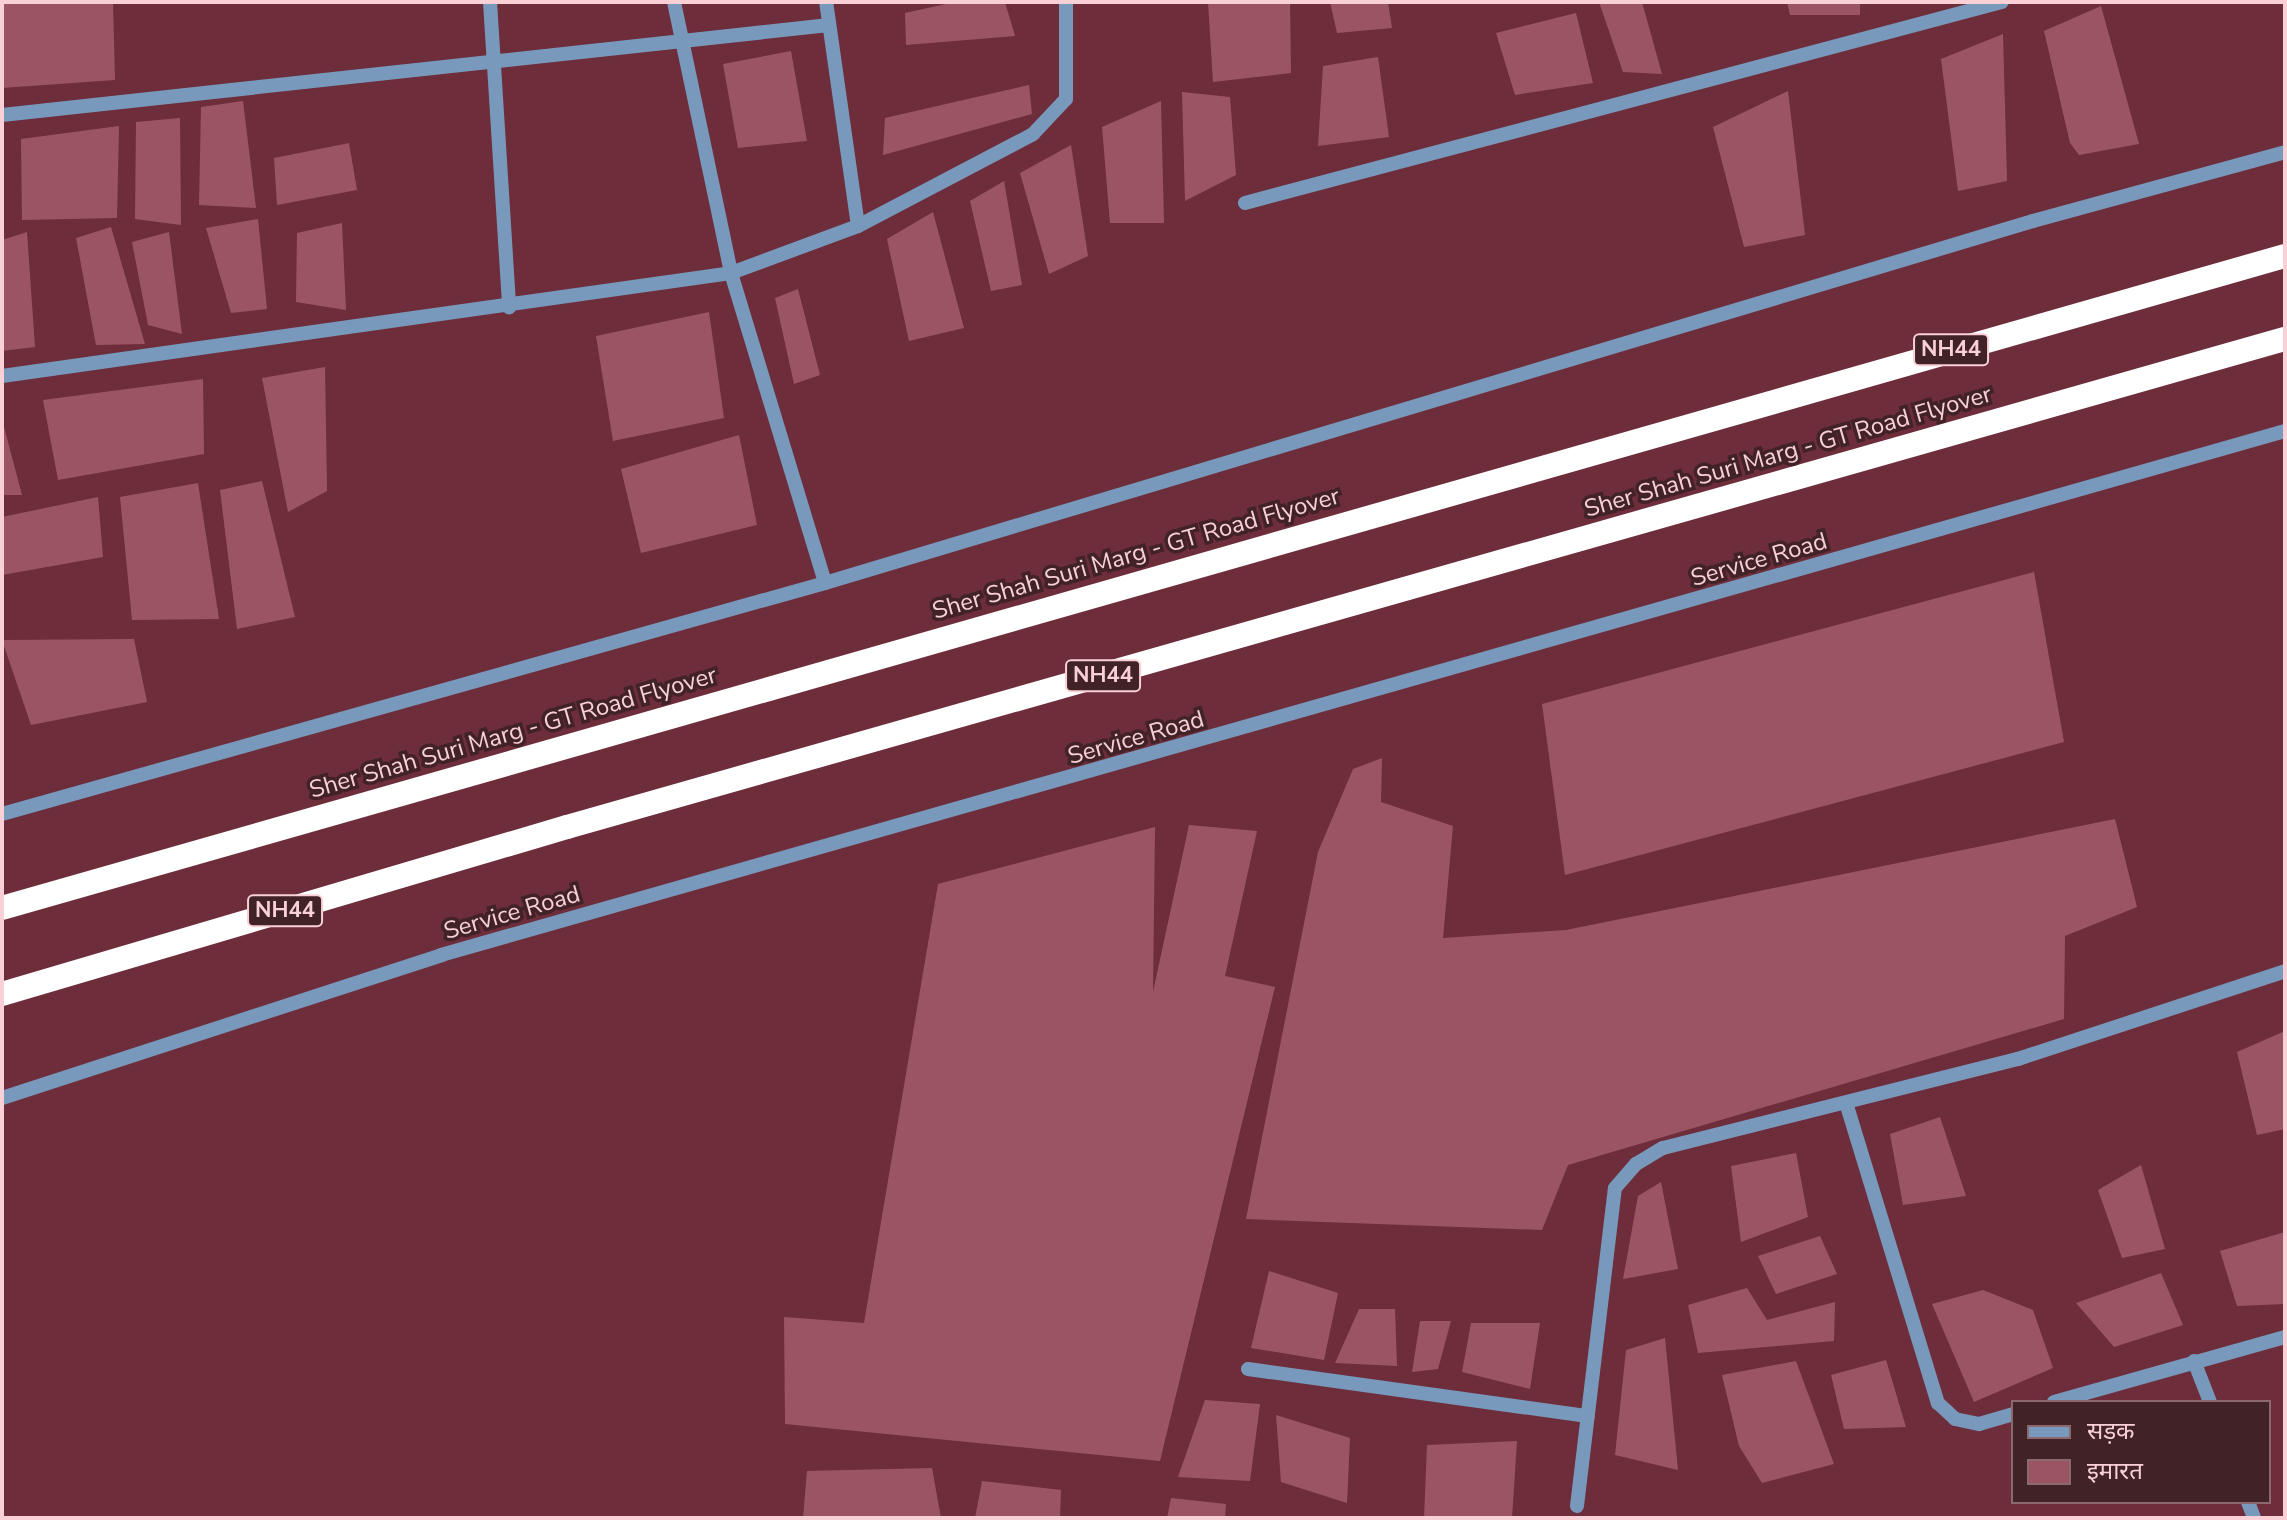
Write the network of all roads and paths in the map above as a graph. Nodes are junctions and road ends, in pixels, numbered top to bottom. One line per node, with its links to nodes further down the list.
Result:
1 (490, 2): 8 (street)
2 (674, 2): 7 (street)
3 (826, 2): 6 (street)
4 (1066, 2): 12 (street)
5 (2002, 2): 11 (street)
6 (829, 25): 7 (street); 12 (street)
7 (680, 40): 8 (street); 14 (street)
8 (494, 60): 9 (street); 15 (street)
9 (2, 115)
10 (2285, 152): 19 (street)
11 (1245, 203)
12 (858, 226): 14 (street)
13 (2285, 256): 21 (highway, Sher Shah Suri Marg - GT Road Flyover / NH44)
14 (731, 273): 15 (street); 19 (street)
15 (509, 307): 17 (street)
16 (2285, 339): 23 (highway, Sher Shah Suri Marg - GT Road Flyover / NH44)
17 (2, 376)
18 (2285, 431): 26 (street, Service Road)
19 (825, 583): 20 (street)
20 (2, 814)
21 (2, 908)
22 (2285, 971): 27 (street)
23 (65, 976): 24 (highway, NH44); 25 (highway)
24 (2, 994)
25 (2, 1003)
26 (2, 1098)
27 (1847, 1106): 33 (street); 34 (street)
28 (2285, 1337): 29 (street)
29 (2194, 1361): 31 (street); 32 (street)
30 (1248, 1369): 34 (street)
31 (2061, 1400)
32 (2209, 1400)
33 (2011, 1415)
34 (1588, 1416): 35 (street)
35 (1577, 1506)

